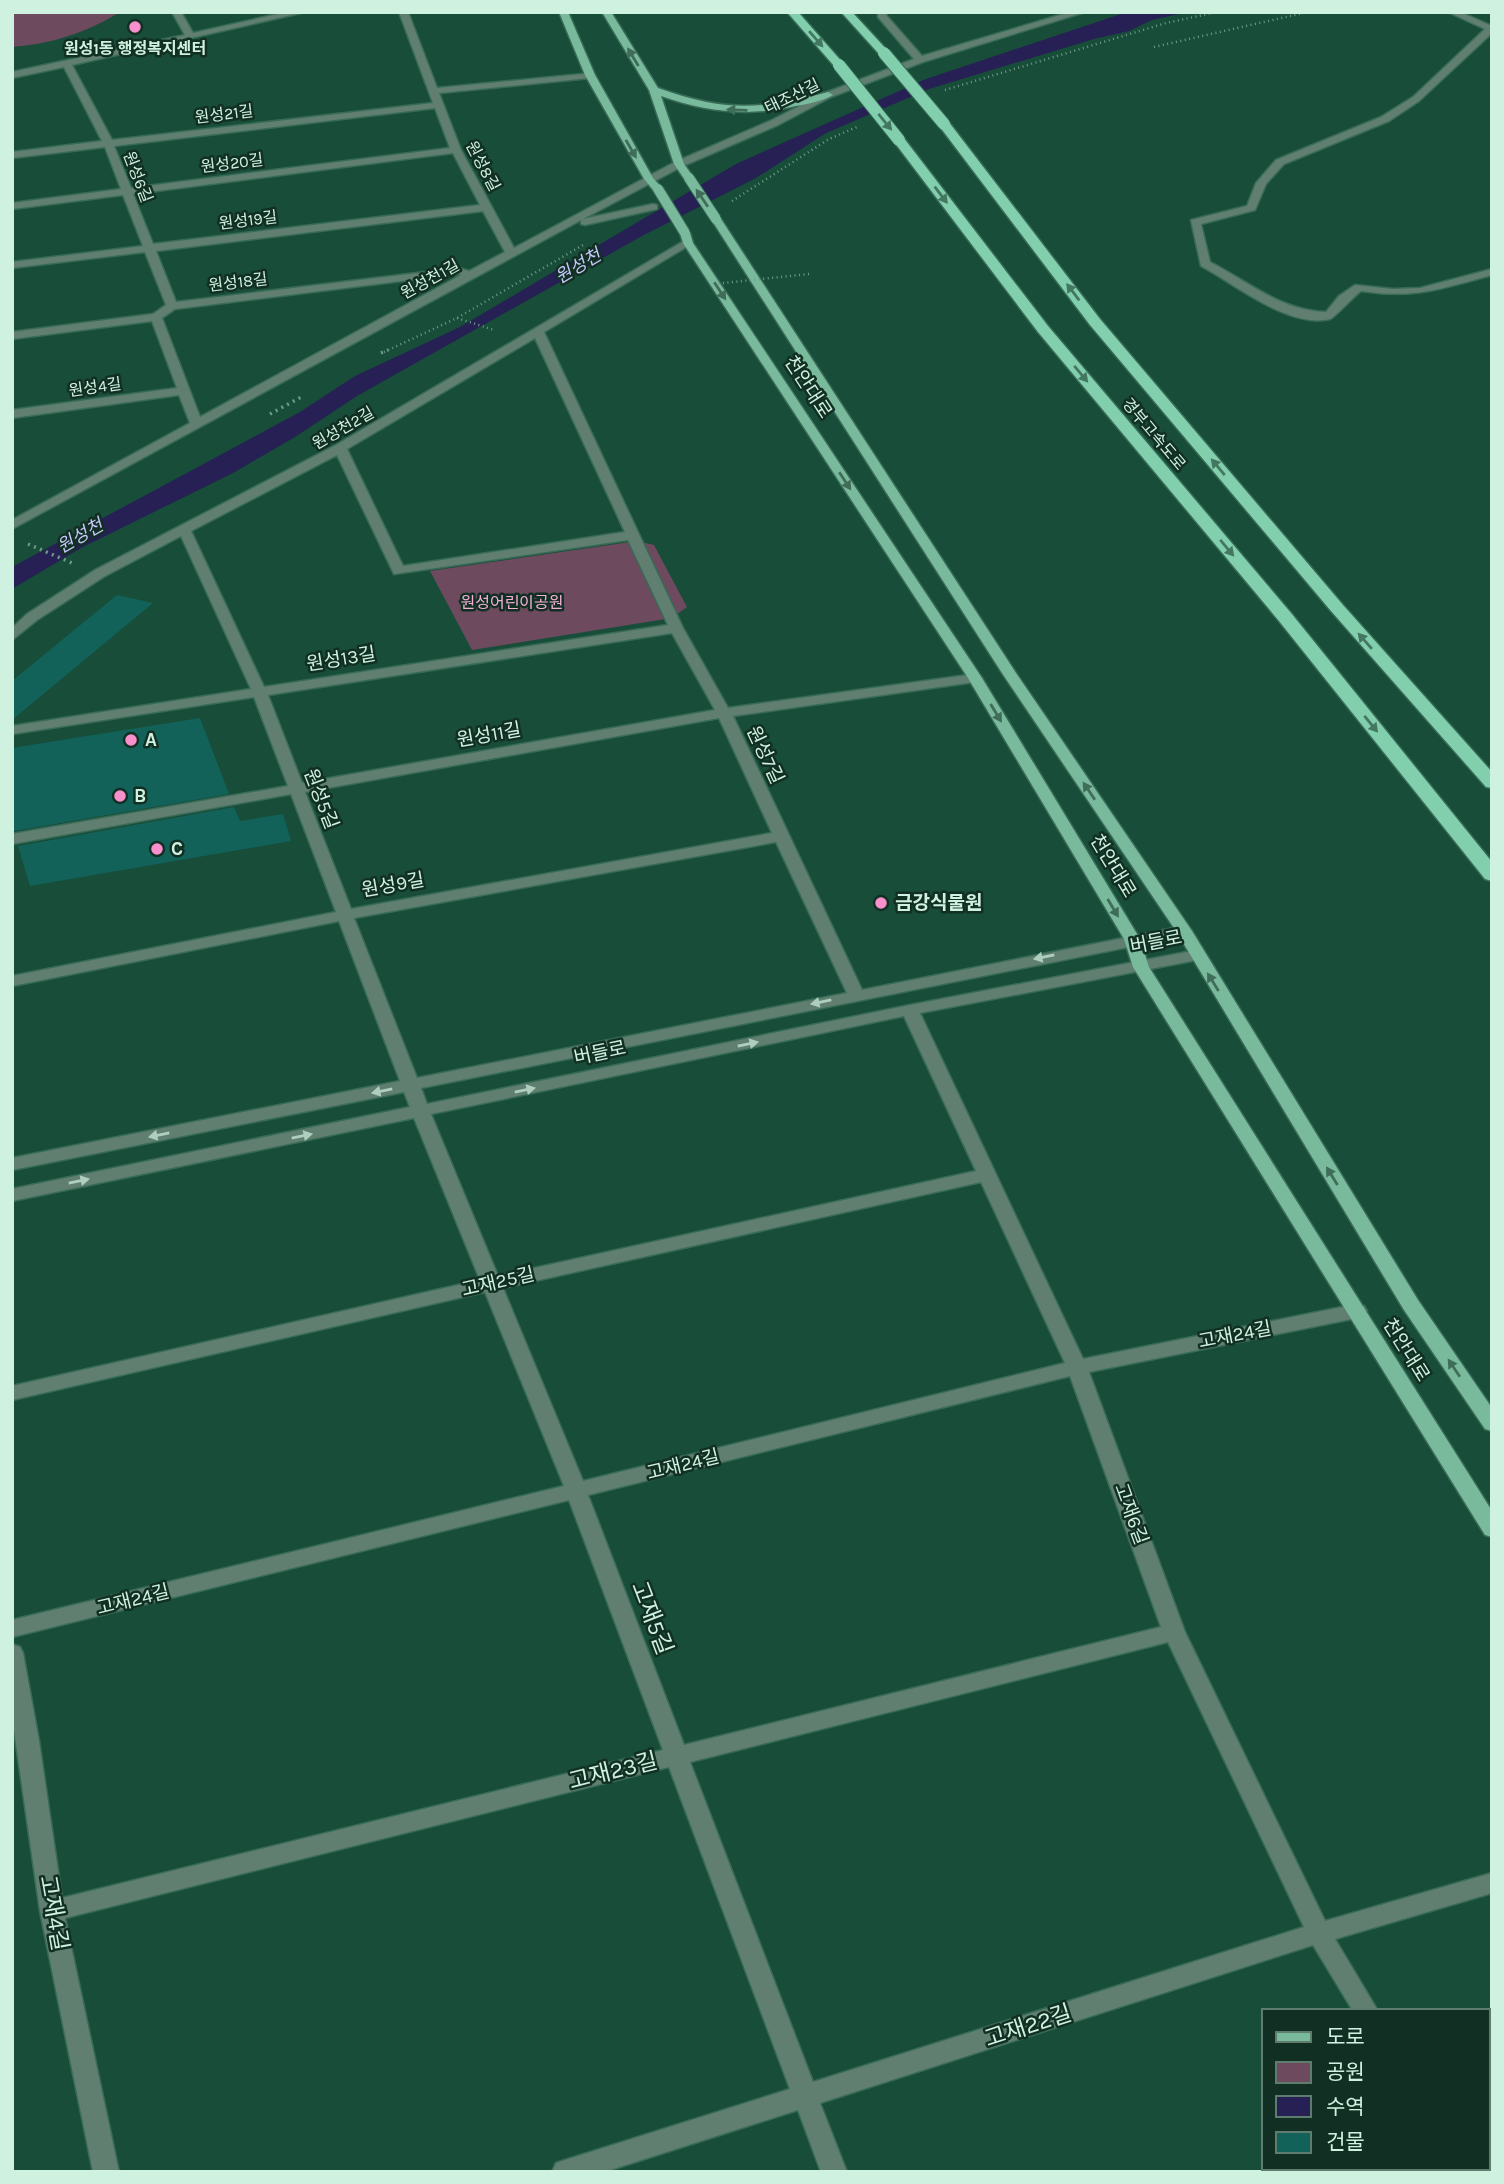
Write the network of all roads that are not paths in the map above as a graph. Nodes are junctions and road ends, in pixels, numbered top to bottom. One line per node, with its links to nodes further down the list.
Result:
1 (176, 12): 12 (street)
2 (301, 12): 12 (street)
3 (403, 12): 18 (street, 원성8길)
4 (563, 12): 16 (main road)
5 (606, 12): 17 (main road, one-way to 5)
6 (792, 12): 58 (highway, 경부고속도로, one-way to 58, bridge)
7 (846, 12): 54 (highway, 경부고속도로, one-way to 7, bridge)
8 (883, 12): 13 (street)
9 (1081, 12): 13 (street, 태조산길)
10 (1452, 12): 11 (street)
11 (1491, 29): 35 (street)
12 (192, 37): 14 (street)
13 (920, 60): 19 (street, 태조산길)
14 (67, 64): 15 (street); 21 (street, 원성6길)
15 (12, 75)
16 (590, 75): 18 (street); 25 (main road, one-way to 25)
17 (654, 90): 19 (main road, one-way to 17); 24 (main road)
18 (432, 91): 20 (street, 원성8길)
19 (828, 95): 24 (street, 태조산길)
20 (439, 105): 21 (street, 원성21길); 22 (street, 원성8길)
21 (108, 143): 23 (street, 원성21길); 26 (street, 원성6길)
22 (456, 150): 26 (street, 원성20길); 28 (street, 원성8길)
23 (12, 155)
24 (679, 164): 25 (street, 원성천1길); 60 (main road, 천안대로, one-way to 24, bridge)
25 (649, 179): 30 (street, 원성천1길); 31 (main road, 천안대로, bridge)
26 (126, 192): 27 (street, 원성20길); 32 (street, 원성6길)
27 (12, 206)
28 (488, 207): 32 (street, 원성19길); 33 (street, 원성8길)
29 (653, 207): 30 (street)
30 (555, 230): 33 (street, 원성천1길)
31 (686, 238): 39 (street, 원성천2길); 50 (main road, 천안대로, one-way to 50)
32 (151, 248): 34 (street, 원성19길); 37 (street, 원성6길)
33 (511, 253): 36 (street, 원성천1길)
34 (12, 265)
35 (1492, 272)
36 (470, 275): 37 (street, 원성18길); 43 (street, 원성천1길)
37 (172, 306): 38 (street, 원성18길)
38 (156, 317): 40 (street, 원성18길); 41 (street)
39 (538, 331): 44 (street, 원성천2길); 47 (street, 원성7길)
40 (12, 336)
41 (182, 391): 42 (street, 원성4길); 43 (street)
42 (12, 414)
43 (197, 426): 45 (street, 원성천1길)
44 (340, 448): 46 (street, 원성천2길); 47 (street)
45 (12, 526)
46 (184, 531): 49 (street, 원성천2길); 51 (street, 원성5길)
47 (634, 535): 48 (street, 원성7길)
48 (676, 628): 51 (street, 원성13길); 52 (street, 원성7길)
49 (12, 636)
50 (975, 678): 52 (street, 원성11길); 61 (main road, 천안대로, one-way to 61)
51 (259, 691): 53 (street, 원성13길); 55 (street, 원성5길)
52 (724, 713): 55 (street, 원성11길); 56 (street, 원성7길)
53 (12, 730)
54 (1492, 783)
55 (296, 789): 57 (street, 원성11길); 59 (street, 원성5길)
56 (782, 836): 59 (street, 원성9길); 65 (street, 원성7길)
57 (12, 839)
58 (1492, 875)
59 (345, 915): 64 (street, 원성9길); 67 (street, 원성5길)
60 (1184, 931): 61 (street, 버들로); 62 (main road, 천안대로)
61 (1132, 939): 63 (main road, 천안대로); 65 (street, 버들로, one-way to 65)
62 (1197, 955): 63 (street, 버들로); 76 (main road, 천안대로, one-way to 62)
63 (1141, 967): 66 (street, 버들로); 73 (main road, 천안대로)
64 (12, 981)
65 (856, 995): 67 (street, 버들로, one-way to 67)
66 (910, 1010): 68 (street, 버들로, one-way to 66); 70 (street, 고재6길)
67 (411, 1086): 68 (street, 고재5길); 69 (street, 버들로, one-way to 69)
68 (421, 1112): 71 (street, 버들로, one-way to 68); 72 (street, 고재5길)
69 (12, 1164)
70 (986, 1175): 72 (street, 고재25길); 74 (street, 고재6길)
71 (12, 1195)
72 (491, 1284): 75 (street, 고재25길); 77 (street, 고재5길)
73 (1357, 1311): 74 (street, 고재24길); 78 (main road, 천안대로)
74 (1077, 1367): 77 (street, 고재24길); 80 (street, 고재6길)
75 (12, 1393)
76 (1492, 1424)
77 (577, 1492): 79 (street, 고재24길); 83 (street, 고재5길)
78 (1492, 1529)
79 (12, 1629)
80 (1174, 1632): 83 (street, 고재23길); 86 (street, 고재6길)
81 (12, 1653): 82 (street, 고재4길)
82 (20, 1743): 85 (street, 고재4길)
83 (675, 1755): 85 (street, 고재23길); 88 (street, 고재5길)
84 (1492, 1883): 86 (street, 고재22길)
85 (52, 1911): 89 (street, 고재4길)
86 (1319, 1933): 87 (street, 고재6길); 88 (street, 고재22길)
87 (1365, 2009)
88 (805, 2098): 90 (street, 고재22길); 91 (street, 고재5길)
89 (106, 2172)
90 (565, 2172)
91 (834, 2172)

